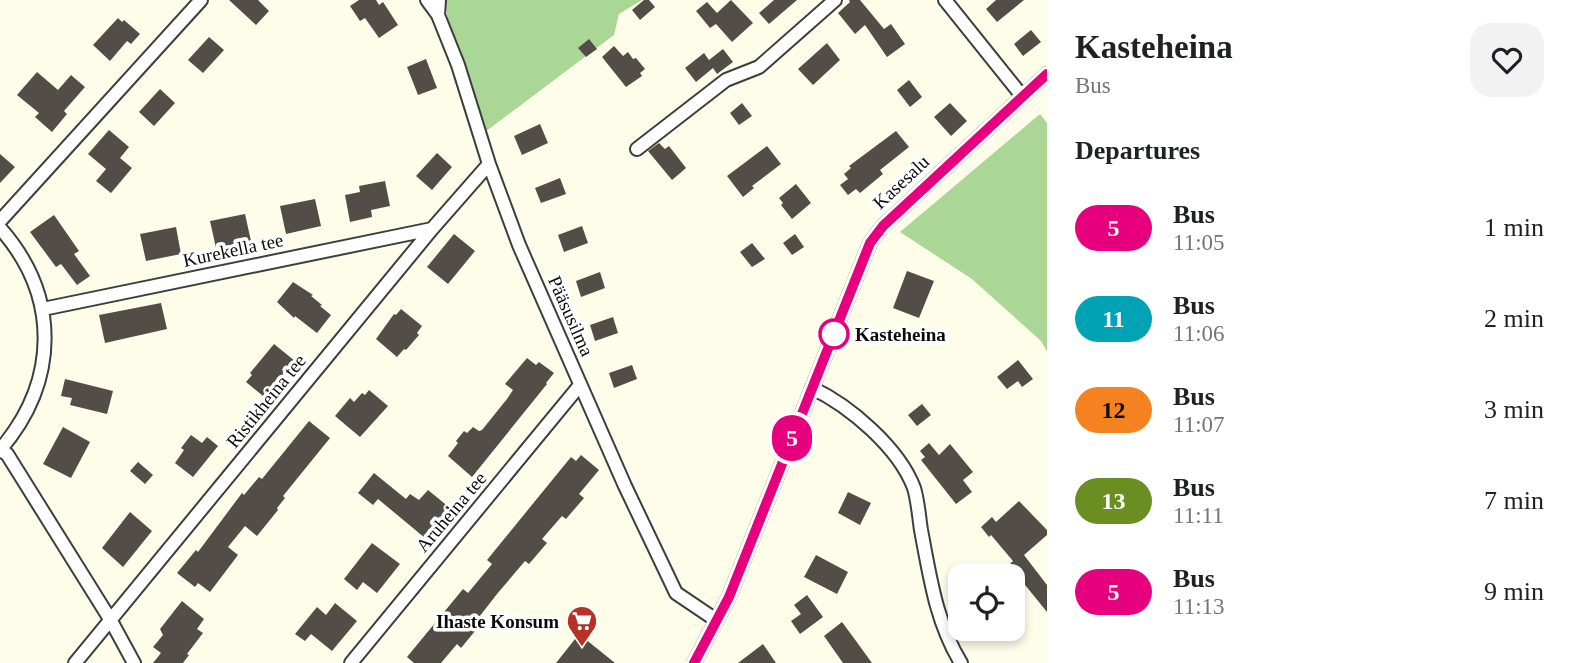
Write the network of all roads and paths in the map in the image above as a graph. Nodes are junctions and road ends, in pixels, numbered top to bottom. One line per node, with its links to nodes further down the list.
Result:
1 (201, 0): 11 (street)
2 (427, 0): 6 (street)
3 (439, 0): 6 (street, Pääsusilma)
4 (835, 0): 9 (street)
5 (946, 0): 8 (street)
6 (438, 15): 10 (street, Pääsusilma)
7 (1047, 74): 8 (street, Kasesalu)
8 (1022, 96): 16 (street, Kasesalu)
9 (637, 149)
10 (489, 164): 13 (street, Ristikheina tee); 15 (street, Pääsusilma)
11 (0, 221)
12 (0, 228): 14 (street)
13 (432, 229): 14 (street, Kurekella tee); 18 (street, Ristikheina tee)
14 (43, 309): 17 (street)
15 (580, 385): 19 (street, Pääsusilma); 23 (street, Aruheina tee)
16 (812, 388): 19 (street, Kasesalu); 24 (street)
17 (0, 450): 18 (street)
18 (110, 620): 21 (street, Ristikheina tee); 22 (street)
19 (716, 620): 20 (street, Kasesalu)
20 (696, 662)
21 (75, 663)
22 (134, 663)
23 (351, 663)
24 (961, 663)

